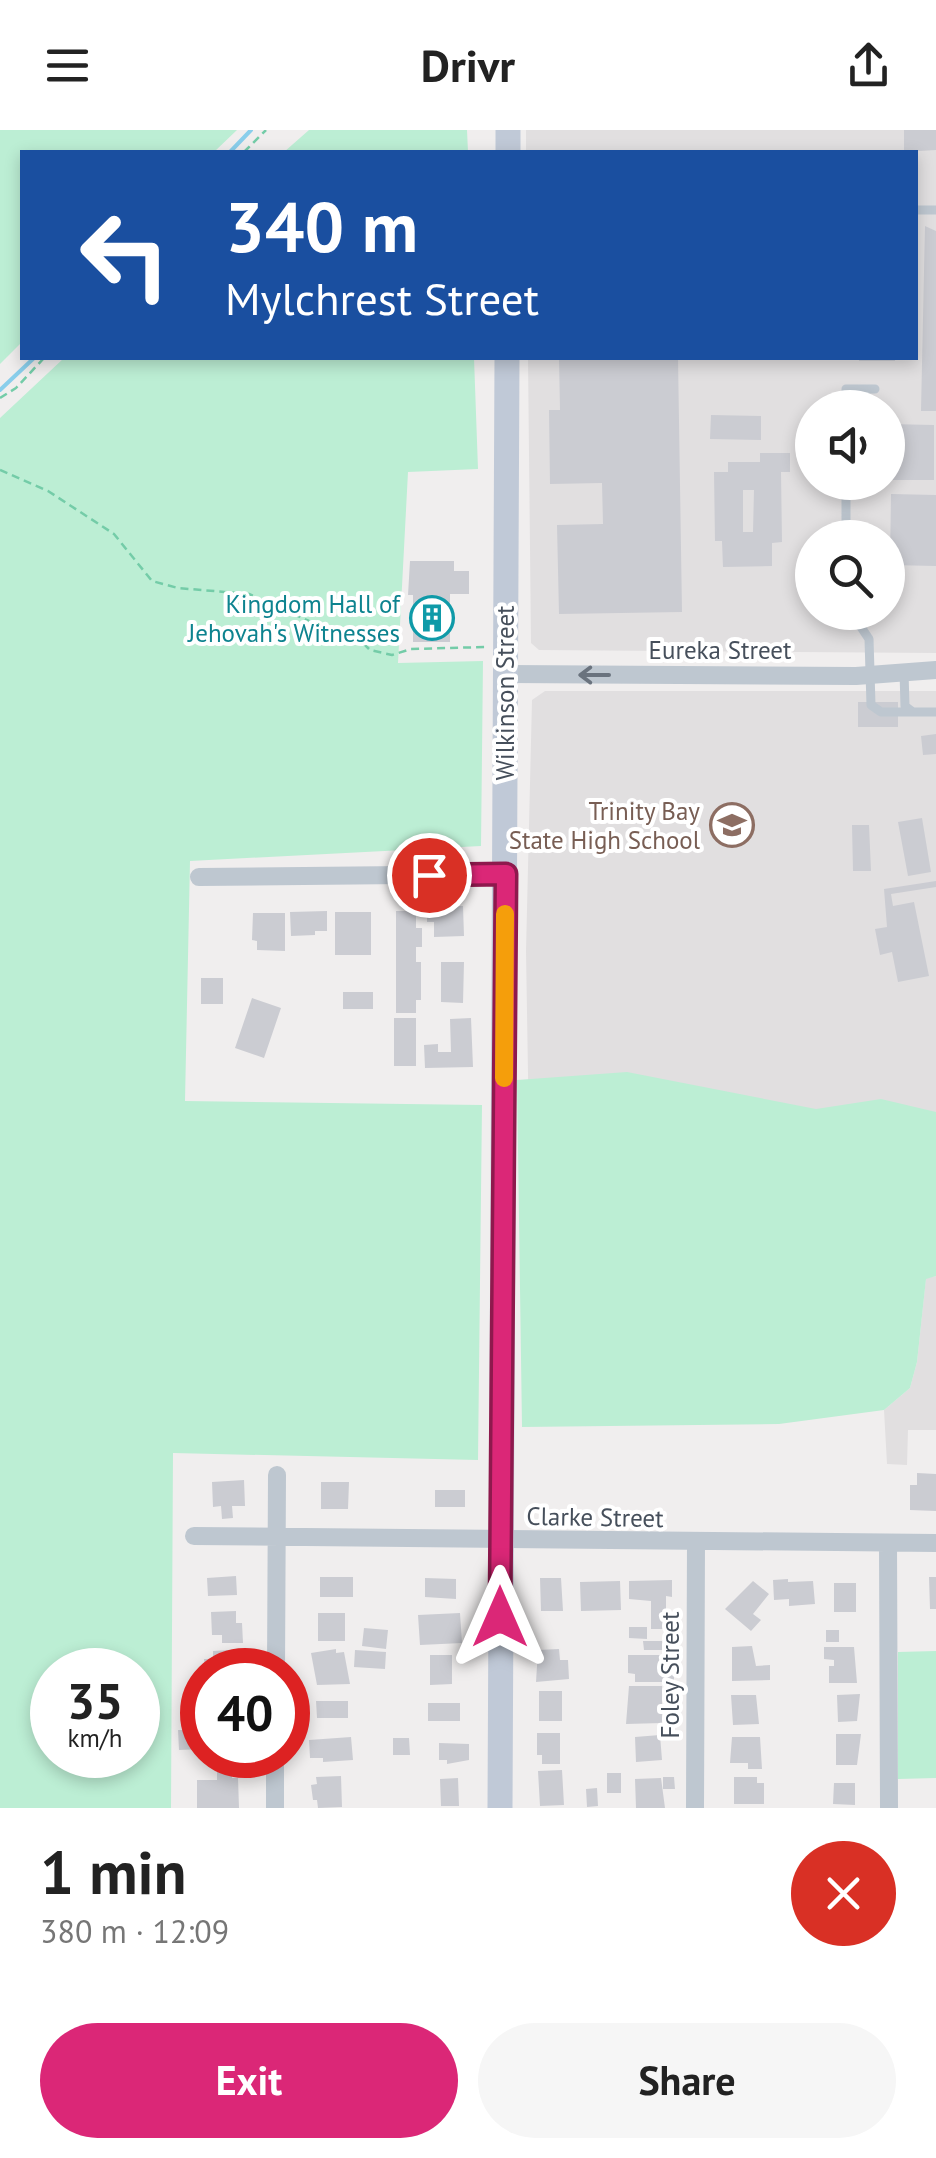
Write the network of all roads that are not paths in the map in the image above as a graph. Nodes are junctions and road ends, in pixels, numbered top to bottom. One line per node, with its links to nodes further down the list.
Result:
1 (506, 360): 7 (street, Wilkinson Street)
2 (875, 389): 3 (lane)
3 (846, 390)
4 (864, 630): 8 (lane)
5 (904, 670): 6 (street, Eureka Street); 8 (street, Eureka Street); 9 (lane)
6 (936, 670)
7 (504, 674): 8 (street, Eureka Street, one-way to 7); 11 (street, Wilkinson Street)
8 (870, 675): 9 (lane)
9 (913, 712): 10 (lane)
10 (936, 712)
11 (506, 874): 12 (street); 16 (street, Wilkinson Street)
12 (199, 876)
13 (278, 1475): 15 (street)
14 (194, 1536): 15 (street, Clarke Street)
15 (277, 1536): 16 (street, Clarke Street); 20 (street)
16 (500, 1541): 17 (street, Clarke Street); 23 (street, Wilkinson Street)
17 (696, 1543): 19 (street, Clarke Street); 24 (street, Foley Street)
18 (936, 1543): 19 (street, Clarke Street)
19 (888, 1544): 25 (street)
20 (276, 1648)
21 (276, 1778): 22 (street)
22 (275, 1808)
23 (500, 1808)
24 (694, 1808)
25 (889, 1808)

